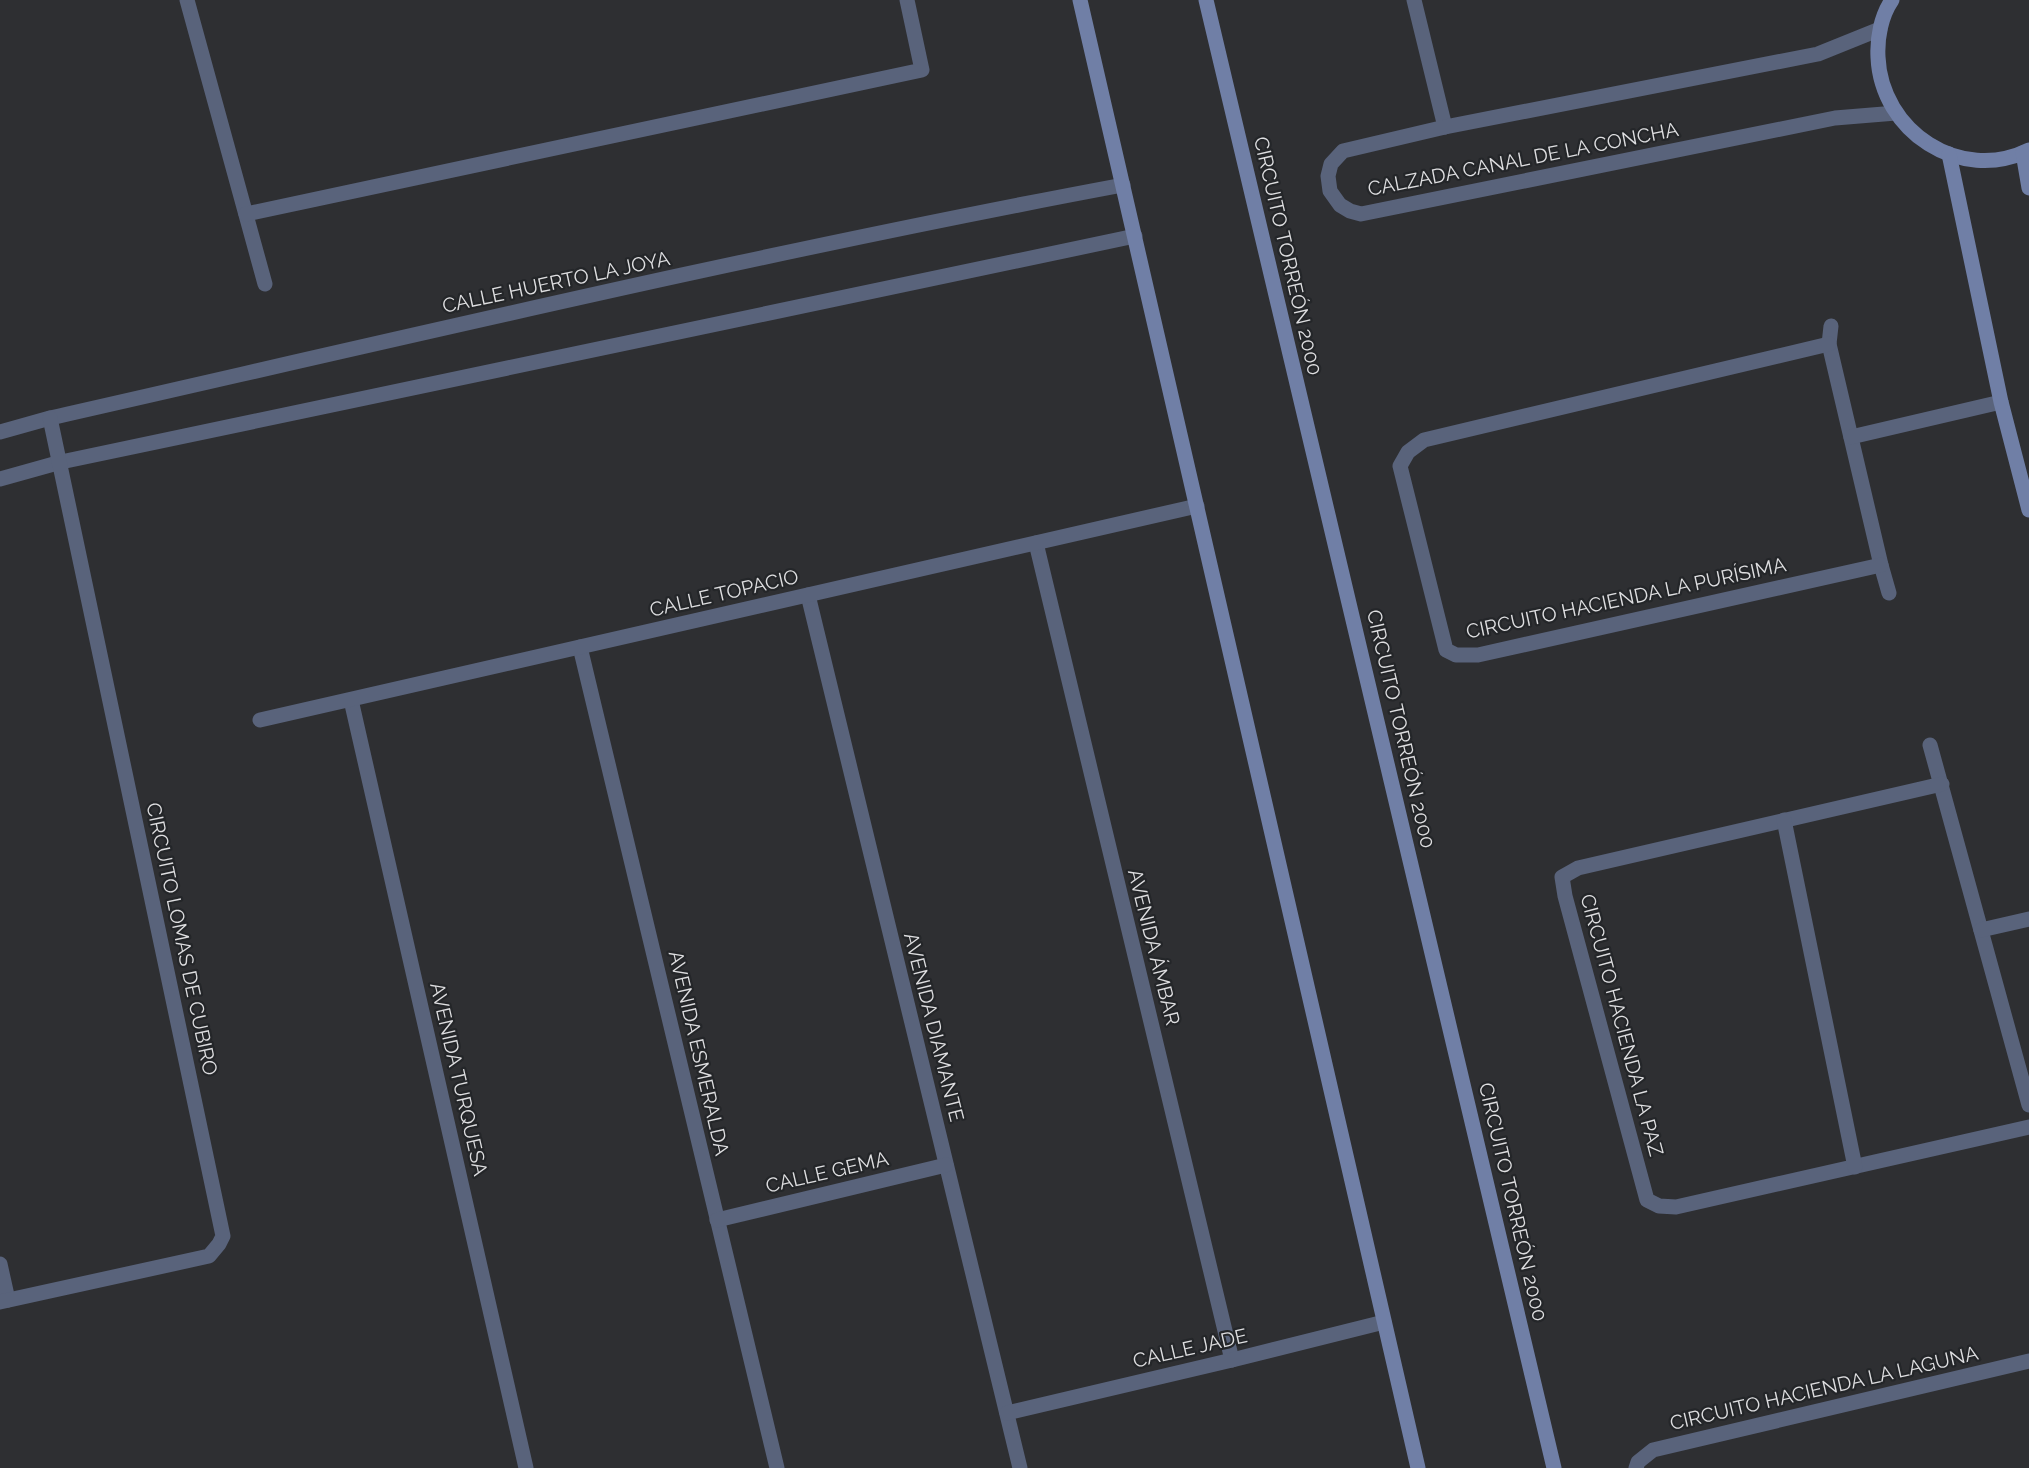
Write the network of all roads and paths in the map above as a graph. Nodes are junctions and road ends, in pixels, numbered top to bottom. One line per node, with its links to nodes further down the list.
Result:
1 (187, 0): 14 (street)
2 (907, 0): 14 (street)
3 (1080, 0): 12 (main road)
4 (1206, 0): 54 (main road, CIRCUITO TORREÓN 2000)
5 (1414, 0): 9 (street)
6 (1892, 0): 7 (main road)
7 (1880, 29): 8 (main road); 9 (street, CALZADA CANAL DE LA CONCHA)
8 (1896, 113): 9 (street, CALZADA CANAL DE LA CONCHA); 11 (main road)
9 (1445, 127)
10 (2026, 151): 11 (main road); 13 (main road)
11 (1949, 154): 19 (main road)
12 (1123, 185): 15 (main road); 20 (street, CALLE HUERTO LA JOYA)
13 (2029, 188)
14 (246, 214): 16 (street)
15 (1135, 236): 23 (street); 25 (main road)
16 (265, 284)
17 (1831, 326): 18 (street)
18 (1829, 344): 22 (street); 28 (street, CIRCUITO HACIENDA LA PURÍSIMA)
19 (2001, 402): 22 (street); 26 (main road)
20 (50, 418): 21 (street, CALLE HUERTO LA JOYA); 23 (street, CIRCUITO LOMAS DE CUBIRO)
21 (0, 432)
22 (1851, 437): 28 (street)
23 (61, 462): 24 (street); 45 (street, CIRCUITO LOMAS DE CUBIRO)
24 (0, 479)
25 (1197, 506): 27 (street, CALLE TOPACIO); 46 (main road)
26 (2029, 510)
27 (1036, 543): 30 (street, CALLE TOPACIO); 47 (street, AVENIDA ÁMBAR)
28 (1881, 565): 29 (street)
29 (1889, 593)
30 (808, 595): 31 (street, CALLE TOPACIO); 41 (street, AVENIDA DIAMANTE)
31 (580, 647): 32 (street, CALLE TOPACIO); 43 (street, AVENIDA ESMERALDA)
32 (351, 700): 33 (street, CALLE TOPACIO); 50 (street, AVENIDA TURQUESA)
33 (260, 720)
34 (1930, 745): 35 (street)
35 (1942, 784): 36 (street, CIRCUITO HACIENDA LA PAZ); 38 (street)
36 (1784, 820): 42 (street); 42 (street, CIRCUITO HACIENDA LA PAZ)
37 (2029, 919): 38 (street)
38 (1981, 930): 39 (street)
39 (2029, 1105)
40 (2029, 1127): 42 (street, CIRCUITO HACIENDA LA PAZ)
41 (946, 1165): 43 (street, CALLE GEMA); 49 (street, AVENIDA DIAMANTE)
42 (1856, 1167)
43 (717, 1220): 51 (street, AVENIDA ESMERALDA)
44 (0, 1264): 45 (street)
45 (4, 1301)
46 (1384, 1322): 47 (street, CALLE JADE); 53 (main road)
47 (1232, 1360): 49 (street, CALLE JADE)
48 (2029, 1361): 55 (street, CIRCUITO HACIENDA LA LAGUNA)
49 (1006, 1413): 52 (street, AVENIDA DIAMANTE)
50 (526, 1468)
51 (775, 1468)
52 (1020, 1468)
53 (1418, 1468)
54 (1554, 1468)
55 (1636, 1468)

